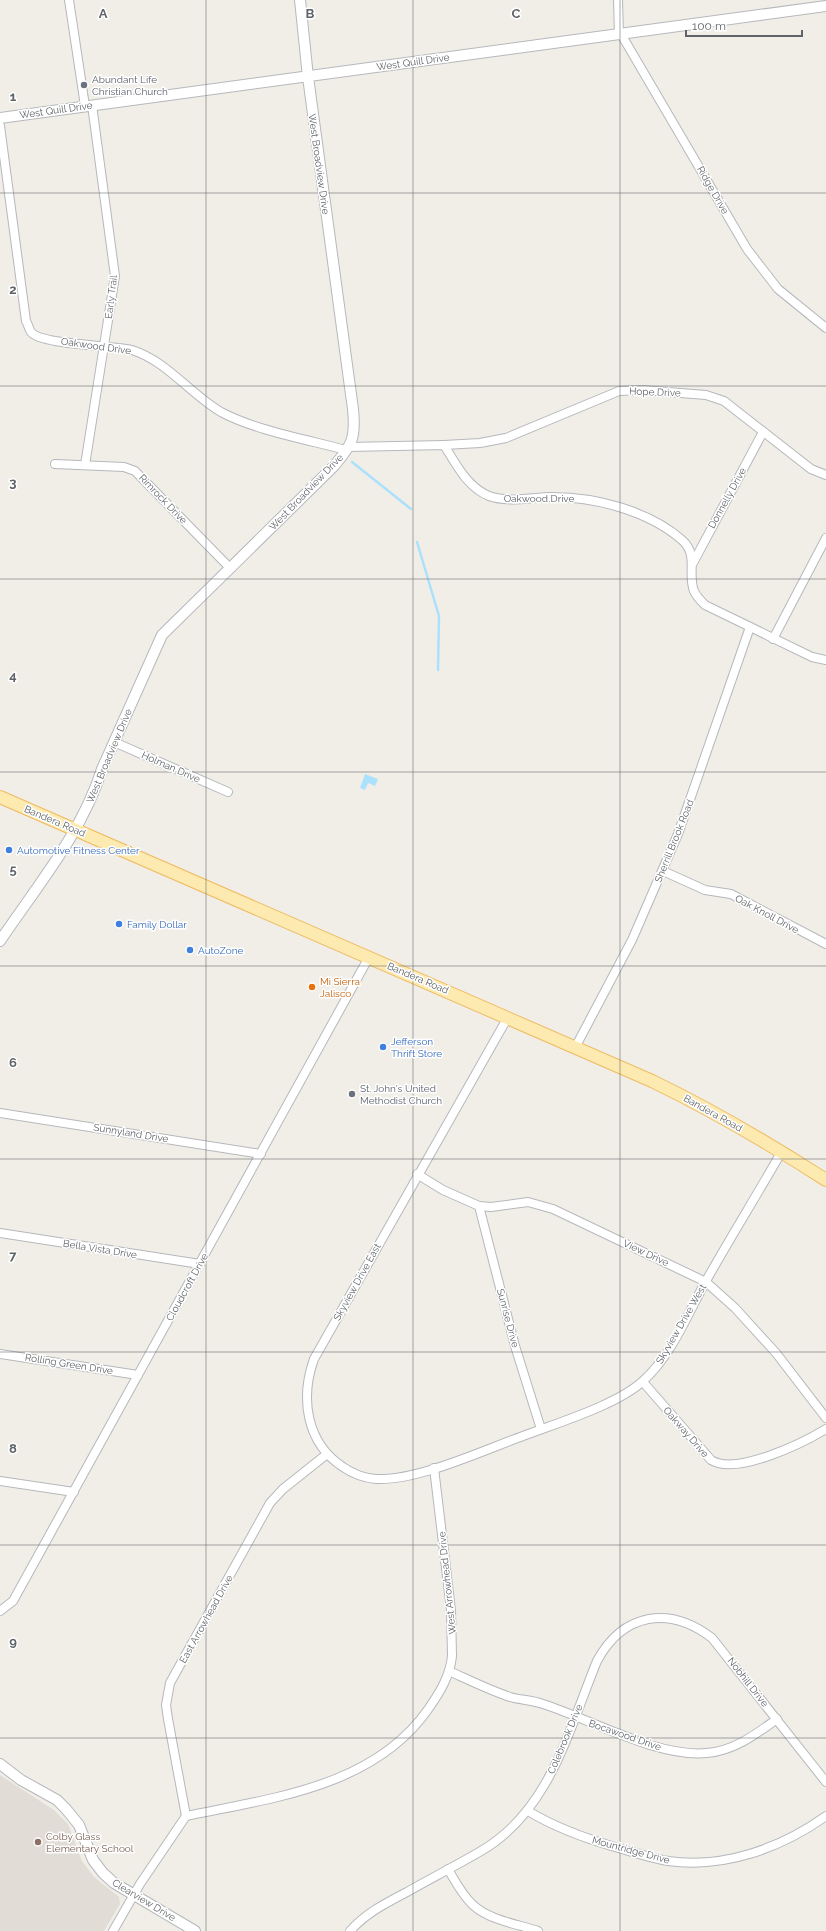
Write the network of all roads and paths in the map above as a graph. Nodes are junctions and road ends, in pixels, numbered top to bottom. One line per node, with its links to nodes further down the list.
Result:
1 (69, 0): 7 (street, Early Trail)
2 (300, 0): 6 (street, West Broadview Drive)
3 (618, 0): 5 (street, Ridge Drive)
4 (826, 6): 5 (street, West Quill Drive)
5 (620, 35): 6 (street, West Quill Drive); 10 (street, Ridge Drive)
6 (308, 77): 7 (street, West Quill Drive); 14 (street, West Broadview Drive)
7 (88, 106): 8 (street, West Quill Drive); 11 (street, Early Trail)
8 (0, 118)
9 (0, 126): 11 (street, Oakwood Drive)
10 (826, 328)
11 (104, 346): 14 (street, Oakwood Drive); 16 (street, Early Trail)
12 (763, 432): 13 (street, Hope Drive); 17 (street, Hope Drive); 19 (street, Donnelly Drive)
13 (444, 445): 14 (street, Oakwood Drive); 19 (street, Oakwood Drive)
14 (347, 449): 20 (street, West Broadview Drive)
15 (56, 464): 16 (street, Rimrock Drive)
16 (85, 465): 20 (street, Rimrock Drive)
17 (826, 474)
18 (826, 538): 22 (street)
19 (693, 564): 21 (street, Oakwood Drive)
20 (230, 568): 24 (street, West Broadview Drive)
21 (750, 627): 22 (street, Oakwood Drive); 28 (street, Sherrill Brook Road)
22 (773, 639): 23 (street, Oakwood Drive)
23 (826, 660)
24 (114, 742): 25 (street, Holman Drive); 27 (street, West Broadview Drive)
25 (228, 792)
26 (0, 797): 27 (main road, Bandera Road)
27 (76, 830): 29 (street, West Broadview Drive); 31 (main road, Bandera Road)
28 (663, 871): 30 (street, Oak Knoll Drive); 33 (street, Sherrill Brook Road)
29 (0, 941)
30 (826, 944)
31 (369, 957): 32 (main road, Bandera Road); 36 (street, Cloudcroft Drive)
32 (508, 1017): 33 (main road, Bandera Road); 37 (street, Skyview Drive East)
33 (576, 1046): 35 (main road, Bandera Road)
34 (0, 1113): 36 (street, Sunnyland Drive)
35 (782, 1152): 38 (main road, Bandera Road); 42 (street, Skyview Drive West)
36 (262, 1154): 41 (street, Cloudcroft Drive)
37 (417, 1174): 39 (street, View Drive); 49 (street, Skyview Drive East)
38 (826, 1180)
39 (479, 1206): 42 (street, View Drive); 47 (street, Sunrise Drive)
40 (0, 1233): 41 (street, Bella Vista Drive)
41 (200, 1264): 44 (street, Cloudcroft Drive)
42 (706, 1282): 45 (street, Skyview Drive West); 46 (street, View Drive)
43 (0, 1354): 44 (street, Rolling Green Drive)
44 (138, 1375): 52 (street, Cloudcroft Drive)
45 (643, 1382): 47 (street, Skyview Drive West); 48 (street, Oakway Drive)
46 (826, 1418)
47 (542, 1429): 50 (street, Skyview Drive West)
48 (826, 1429)
49 (327, 1454): 50 (street, Skyview Drive East); 61 (street, East Arrowhead Drive)
50 (434, 1468): 55 (street, West Arrowhead Drive)
51 (0, 1480): 52 (street)
52 (74, 1492): 53 (street, Cloudcroft Drive)
53 (0, 1612)
54 (648, 1619): 56 (street, Colebrook Drive); 57 (street, Nobhill Drive)
55 (448, 1671): 56 (street, Bocawood Drive); 61 (street, West Arrowhead Drive)
56 (574, 1716): 57 (street, Bocawood Drive); 60 (street, Colebrook Drive)
57 (777, 1719): 59 (street, Nobhill Drive)
58 (0, 1764): 64 (street, Clearview Drive)
59 (826, 1782)
60 (528, 1810): 62 (street, Mountridge Drive); 63 (street, Colebrook Drive)
61 (186, 1816): 64 (street)
62 (826, 1816)
63 (448, 1869): 67 (street, Colebrook Drive); 68 (street)
64 (134, 1894): 65 (street); 66 (street, Clearview Drive)
65 (113, 1931)
66 (195, 1931)
67 (350, 1931)
68 (538, 1931)

